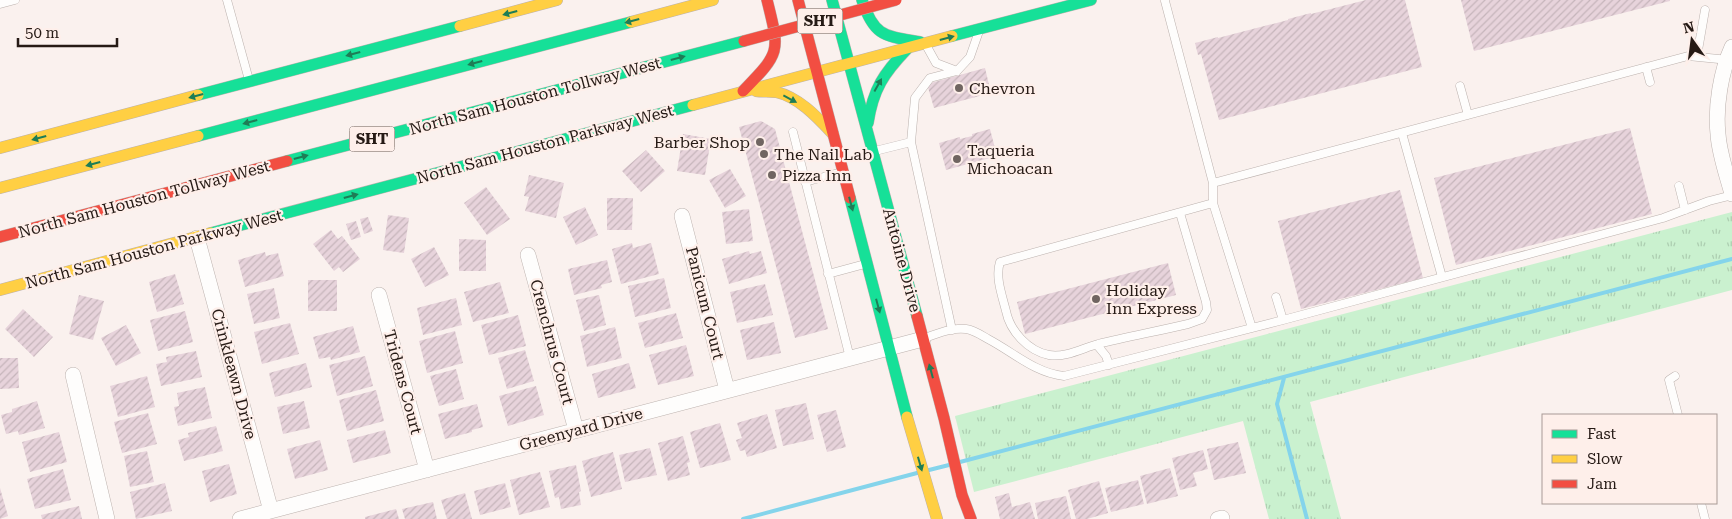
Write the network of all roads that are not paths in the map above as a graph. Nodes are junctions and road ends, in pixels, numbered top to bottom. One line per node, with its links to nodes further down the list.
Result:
1 (15, 0): 12 (lane)
2 (227, 0): 23 (lane)
3 (557, 0): 23 (main road, one-way to 23)
4 (713, 0): 39 (main road, one-way to 39)
5 (767, 0): 26 (main road)
6 (798, 0): 22 (main road)
7 (832, 0): 19 (main road, Antoine Drive)
8 (862, 0): 15 (main road)
9 (896, 0): 45 (main road, North Sam Houston Tollway West / SHT, one-way to 9, bridge)
10 (1091, 0): 14 (main road, North Sam Houston Parkway West)
11 (1165, 0): 37 (lane)
12 (0, 4)
13 (1705, 10): 18 (lane)
14 (979, 29): 15 (main road, North Sam Houston Parkway West, one-way to 14); 21 (lane)
15 (925, 44): 16 (main road, North Sam Houston Parkway West); 21 (lane)
16 (908, 48): 19 (main road, North Sam Houston Parkway West); 28 (main road, one-way to 16)
17 (1730, 55): 18 (lane); 40 (street)
18 (1697, 56): 20 (lane)
19 (849, 63): 22 (main road, North Sam Houston Parkway West); 28 (main road, Antoine Drive)
20 (1646, 67): 24 (lane); 27 (lane)
21 (957, 71): 32 (lane)
22 (817, 72): 26 (main road, North Sam Houston Parkway West); 31 (main road)
23 (250, 82): 33 (main road, one-way to 33)
24 (1650, 82)
25 (1460, 86): 27 (lane)
26 (743, 91): 31 (main road, one-way to 31); 46 (main road, North Sam Houston Parkway West, one-way to 26)
27 (1468, 115): 30 (lane)
28 (867, 130): 34 (main road, Antoine Drive)
29 (792, 132): 36 (lane)
30 (1402, 132): 37 (lane); 50 (lane)
31 (833, 134): 35 (main road)
32 (911, 142): 34 (lane); 56 (lane)
33 (0, 148)
34 (873, 151): 57 (main road, Antoine Drive)
35 (843, 172): 36 (lane); 48 (main road, one-way to 48)
36 (805, 182): 49 (lane)
37 (1213, 183): 41 (lane)
38 (1679, 186): 42 (lane)
39 (0, 188)
40 (1732, 194): 42 (lane)
41 (1213, 203): 43 (lane); 55 (lane)
42 (1685, 210): 50 (lane)
43 (1180, 212): 58 (lane); 58 (lane)
44 (682, 216): 64 (street, Panicum Court)
45 (0, 237)
46 (197, 238): 51 (main road, North Sam Houston Parkway West); 69 (street, Crinkleawn Drive)
47 (528, 255): 66 (street, Crenchrus Court)
48 (867, 264): 49 (lane); 59 (main road, one-way to 59)
49 (828, 274): 60 (lane)
50 (1442, 277): 54 (lane)
51 (0, 290)
52 (379, 295): 67 (street, Tridens Court)
53 (1276, 297): 54 (lane)
54 (1283, 320): 55 (lane)
55 (1252, 328): 61 (lane)
56 (952, 330): 57 (lane); 61 (lane)
57 (923, 338): 59 (street, Greenyard Drive); 73 (main road, Antoine Drive, one-way to 57)
58 (1097, 344): 61 (lane)
59 (889, 347): 60 (street, Greenyard Drive); 72 (main road, one-way to 72)
60 (850, 358): 64 (street, Greenyard Drive)
61 (1108, 365)
62 (73, 375): 70 (street)
63 (1675, 376): 65 (lane)
64 (727, 390): 66 (street, Greenyard Drive)
65 (1678, 414)
66 (576, 430): 67 (street, Greenyard Drive)
67 (427, 470): 69 (street, Greenyard Drive)
68 (1701, 504): 74 (lane)
69 (271, 511): 71 (street, Greenyard Drive)
70 (107, 519)
71 (240, 519)
72 (937, 519)
73 (971, 519)
74 (1705, 519)

